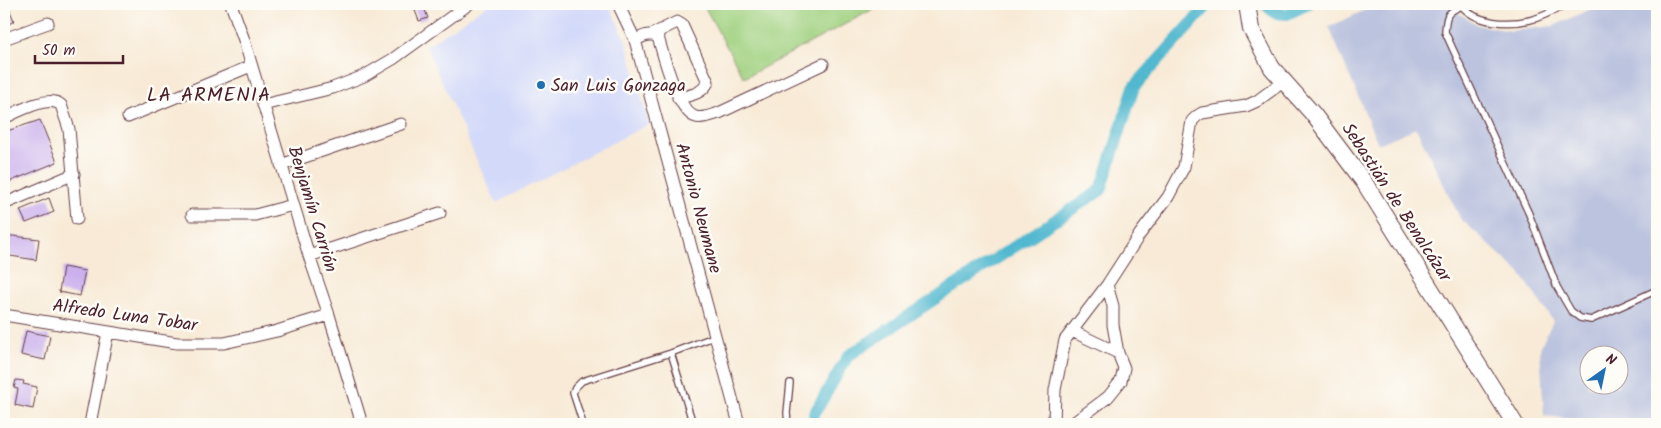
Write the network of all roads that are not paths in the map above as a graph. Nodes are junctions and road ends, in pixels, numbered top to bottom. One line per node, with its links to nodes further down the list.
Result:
1 (231, 4): 12 (street, Benjamín Carrión)
2 (469, 4): 15 (street)
3 (618, 4): 10 (street, Antonio Neumane)
4 (1247, 4): 13 (main road, Sebastián de Benalcázar)
5 (1567, 4): 6 (lane)
6 (1461, 5): 28 (lane)
7 (48, 23): 9 (street)
8 (653, 34): 10 (street); 14 (street); 14 (street)
9 (4, 39)
10 (635, 40): 33 (street, Antonio Neumane)
11 (823, 64): 14 (street)
12 (252, 66): 15 (street, Benjamín Carrión); 16 (street)
13 (1284, 81): 27 (street); 45 (main road, Sebastián de Benalcázar)
14 (678, 98)
15 (263, 105): 19 (street, Benjamín Carrión)
16 (128, 117)
17 (4, 118): 20 (street)
18 (402, 124): 19 (street)
19 (281, 166): 22 (street, Benjamín Carrión)
20 (74, 174): 21 (street); 25 (street)
21 (4, 204)
22 (293, 205): 24 (street); 26 (street, Benjamín Carrión)
23 (440, 212): 26 (street)
24 (192, 215)
25 (77, 219)
26 (308, 256): 30 (street, Benjamín Carrión)
27 (1107, 285): 31 (street); 35 (street)
28 (1657, 290)
29 (4, 315): 32 (street, Alfredo Luna Tobar)
30 (330, 315): 32 (street, Alfredo Luna Tobar); 38 (street, Benjamín Carrión)
31 (1072, 331): 35 (street); 43 (street)
32 (108, 332): 37 (street)
33 (716, 336): 34 (lane); 41 (street, Antonio Neumane)
34 (671, 353): 39 (lane); 40 (lane)
35 (1118, 353): 44 (street)
36 (790, 384): 42 (lane)
37 (90, 424)
38 (362, 424)
39 (583, 424)
40 (692, 424)
41 (739, 424)
42 (788, 424)
43 (1054, 424)
44 (1072, 424)
45 (1515, 424)

